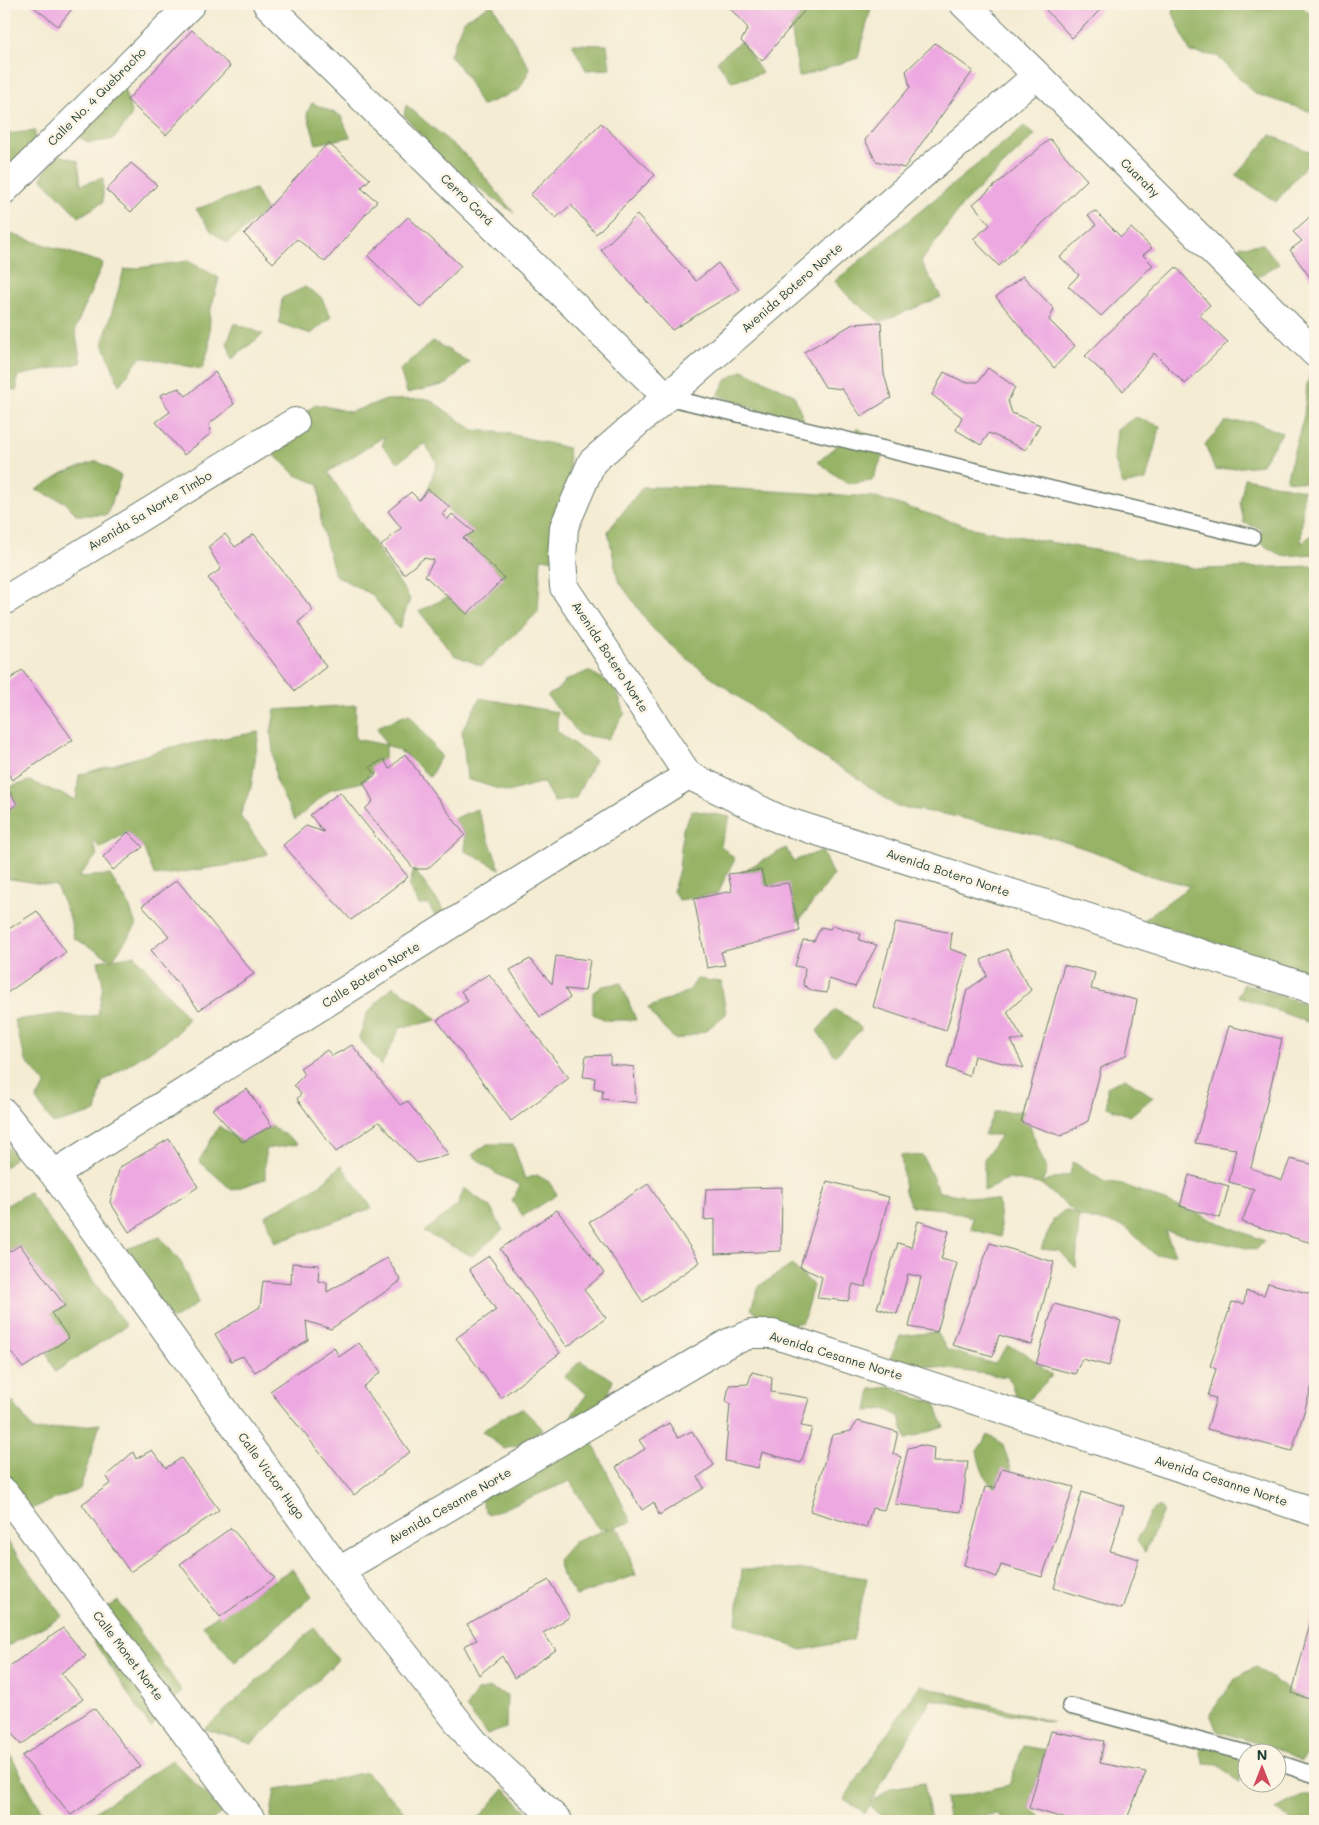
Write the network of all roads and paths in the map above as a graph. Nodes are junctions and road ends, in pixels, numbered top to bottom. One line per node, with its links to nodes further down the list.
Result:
1 (191, 4): 5 (street, Calle No. 4 Quebracho)
2 (267, 4): 7 (street, Cerro Corá)
3 (964, 4): 4 (street, Cuarahy)
4 (1038, 75): 6 (street, Cuarahy); 7 (street, Avenida Botero Norte)
5 (4, 190)
6 (1315, 353)
7 (667, 397): 9 (lane); 11 (street, Avenida Botero Norte)
8 (295, 422): 10 (street, Avenida 5a Norte Timbo)
9 (1252, 537)
10 (4, 601)
11 (688, 775): 12 (street, Avenida Botero Norte); 14 (street, Calle Botero Norte)
12 (1315, 990)
13 (4, 1113): 14 (street, Calle Victor Hugo)
14 (54, 1174): 17 (street, Calle Victor Hugo)
15 (4, 1492): 22 (street, Calle Monet Norte)
16 (1315, 1512): 17 (street, Avenida Cesanne Norte)
17 (339, 1571): 23 (street, Calle Victor Hugo)
18 (1070, 1706): 19 (lane)
19 (1236, 1750)
20 (1286, 1765): 21 (lane)
21 (1315, 1775)
22 (252, 1821)
23 (558, 1821)

